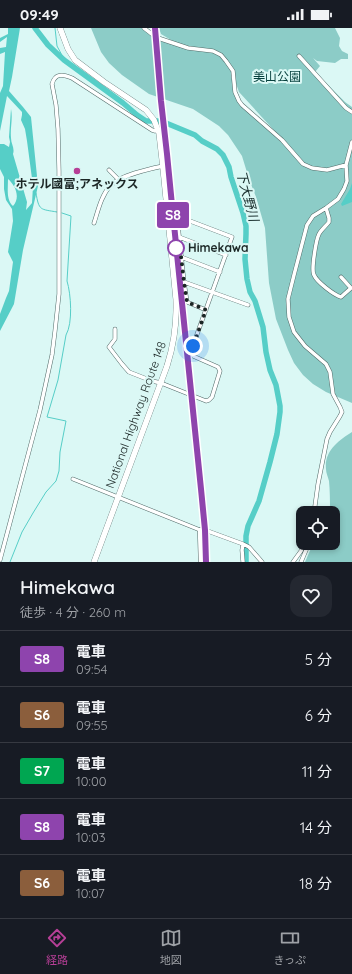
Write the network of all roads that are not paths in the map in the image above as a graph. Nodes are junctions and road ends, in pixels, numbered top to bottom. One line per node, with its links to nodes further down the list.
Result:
1 (60, 28): 5 (highway, National Highway Route 148)
2 (144, 28): 7 (street)
3 (299, 56): 4 (street)
4 (352, 112)
5 (158, 130): 8 (highway, National Highway Route 148); 31 (street)
6 (352, 142): 7 (street)
7 (346, 165): 11 (street)
8 (163, 166): 10 (street); 23 (highway, National Highway Route 148)
9 (109, 170): 10 (street)
10 (119, 180): 12 (street)
11 (326, 208): 17 (street); 26 (street)
12 (94, 223)
13 (179, 237): 14 (street); 14 (street); 15 (street)
14 (226, 255): 16 (street)
15 (181, 257): 16 (street); 18 (street)
16 (220, 272): 19 (street)
17 (341, 277)
18 (184, 282): 19 (street); 21 (street)
19 (213, 293): 20 (street); 21 (street)
20 (248, 305)
21 (206, 310): 23 (street)
22 (115, 329): 23 (street)
23 (161, 383): 25 (highway, National Highway Route 148)
24 (73, 479): 25 (street)
25 (119, 497): 27 (street); 32 (highway, National Highway Route 148)
26 (315, 506)
27 (200, 530): 28 (street); 33 (street)
28 (243, 544): 34 (street); 35 (street)
29 (301, 550): 36 (street)
30 (306, 550): 37 (street)
31 (0, 560)
32 (94, 562)
33 (202, 562)
34 (243, 562)
35 (262, 562)
36 (293, 562)
37 (301, 562)

